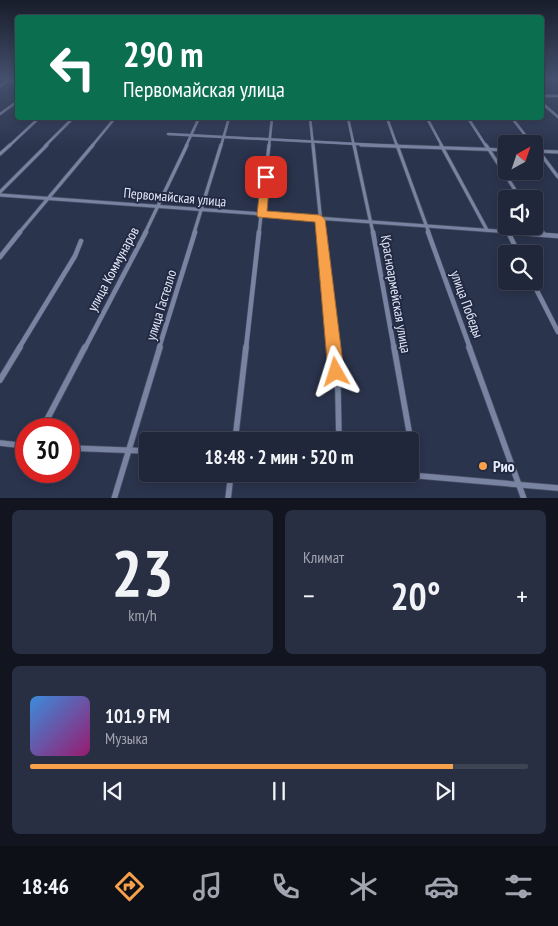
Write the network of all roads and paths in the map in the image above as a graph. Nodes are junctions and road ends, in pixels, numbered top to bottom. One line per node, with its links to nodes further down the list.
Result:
1 (15, 103): 3 (street)
2 (544, 105): 4 (street)
3 (0, 114)
4 (558, 117)
5 (37, 120): 30 (street)
6 (71, 120): 34 (street)
7 (113, 120): 35 (street)
8 (198, 120): 18 (street, улица Коммунаров)
9 (229, 120): 20 (street, улица Гастелло)
10 (272, 120): 21 (street)
11 (310, 120): 22 (street)
12 (348, 120): 23 (street, Красноармейская улица)
13 (388, 120): 24 (street, улица Победы)
14 (428, 120): 25 (street)
15 (469, 120): 26 (street)
16 (514, 120): 19 (street)
17 (168, 134): 18 (street)
18 (191, 135): 20 (street); 36 (street, улица Коммунаров)
19 (525, 135)
20 (223, 136): 21 (street); 37 (street, улица Гастелло)
21 (270, 139): 22 (street); 38 (street)
22 (312, 143): 23 (street); 39 (street)
23 (354, 144): 24 (street); 40 (street, Красноармейская улица)
24 (398, 147): 25 (street); 41 (street, улица Победы)
25 (444, 148): 26 (street); 42 (street)
26 (490, 150): 27 (street); 33 (street)
27 (498, 150)
28 (543, 151): 29 (street)
29 (558, 152)
30 (0, 154)
31 (543, 158): 32 (street)
32 (558, 177)
33 (515, 190)
34 (0, 193): 35 (street, Первомайская улица)
35 (48, 199): 36 (street, Первомайская улица); 47 (street)
36 (159, 207): 37 (street, Первомайская улица); 51 (street, улица Коммунаров)
37 (201, 210): 38 (street, Первомайская улица); 58 (street, улица Гастелло)
38 (262, 215): 39 (street, Первомайская улица); 52 (street)
39 (320, 219): 40 (street, Первомайская улица); 53 (street)
40 (371, 222): 41 (street, Первомайская улица); 54 (street, Красноармейская улица)
41 (428, 227): 42 (street, Первомайская улица); 62 (street, улица Победы)
42 (487, 230): 43 (street, Первомайская улица)
43 (498, 231)
44 (544, 235): 45 (street, Первомайская улица)
45 (558, 236)
46 (81, 240): 50 (street)
47 (0, 257)
48 (537, 290): 49 (street)
49 (558, 332)
50 (0, 380)
51 (48, 418)
52 (237, 432)
53 (338, 432)
54 (409, 432)
55 (0, 443): 56 (street)
56 (15, 445)
57 (80, 448): 58 (street)
58 (129, 450): 59 (street); 64 (street, улица Гастелло)
59 (139, 451)
60 (419, 476): 62 (street)
61 (230, 482): 65 (street)
62 (520, 485): 63 (street); 66 (street, улица Победы)
63 (558, 488)
64 (114, 498)
65 (228, 498)
66 (524, 498)

